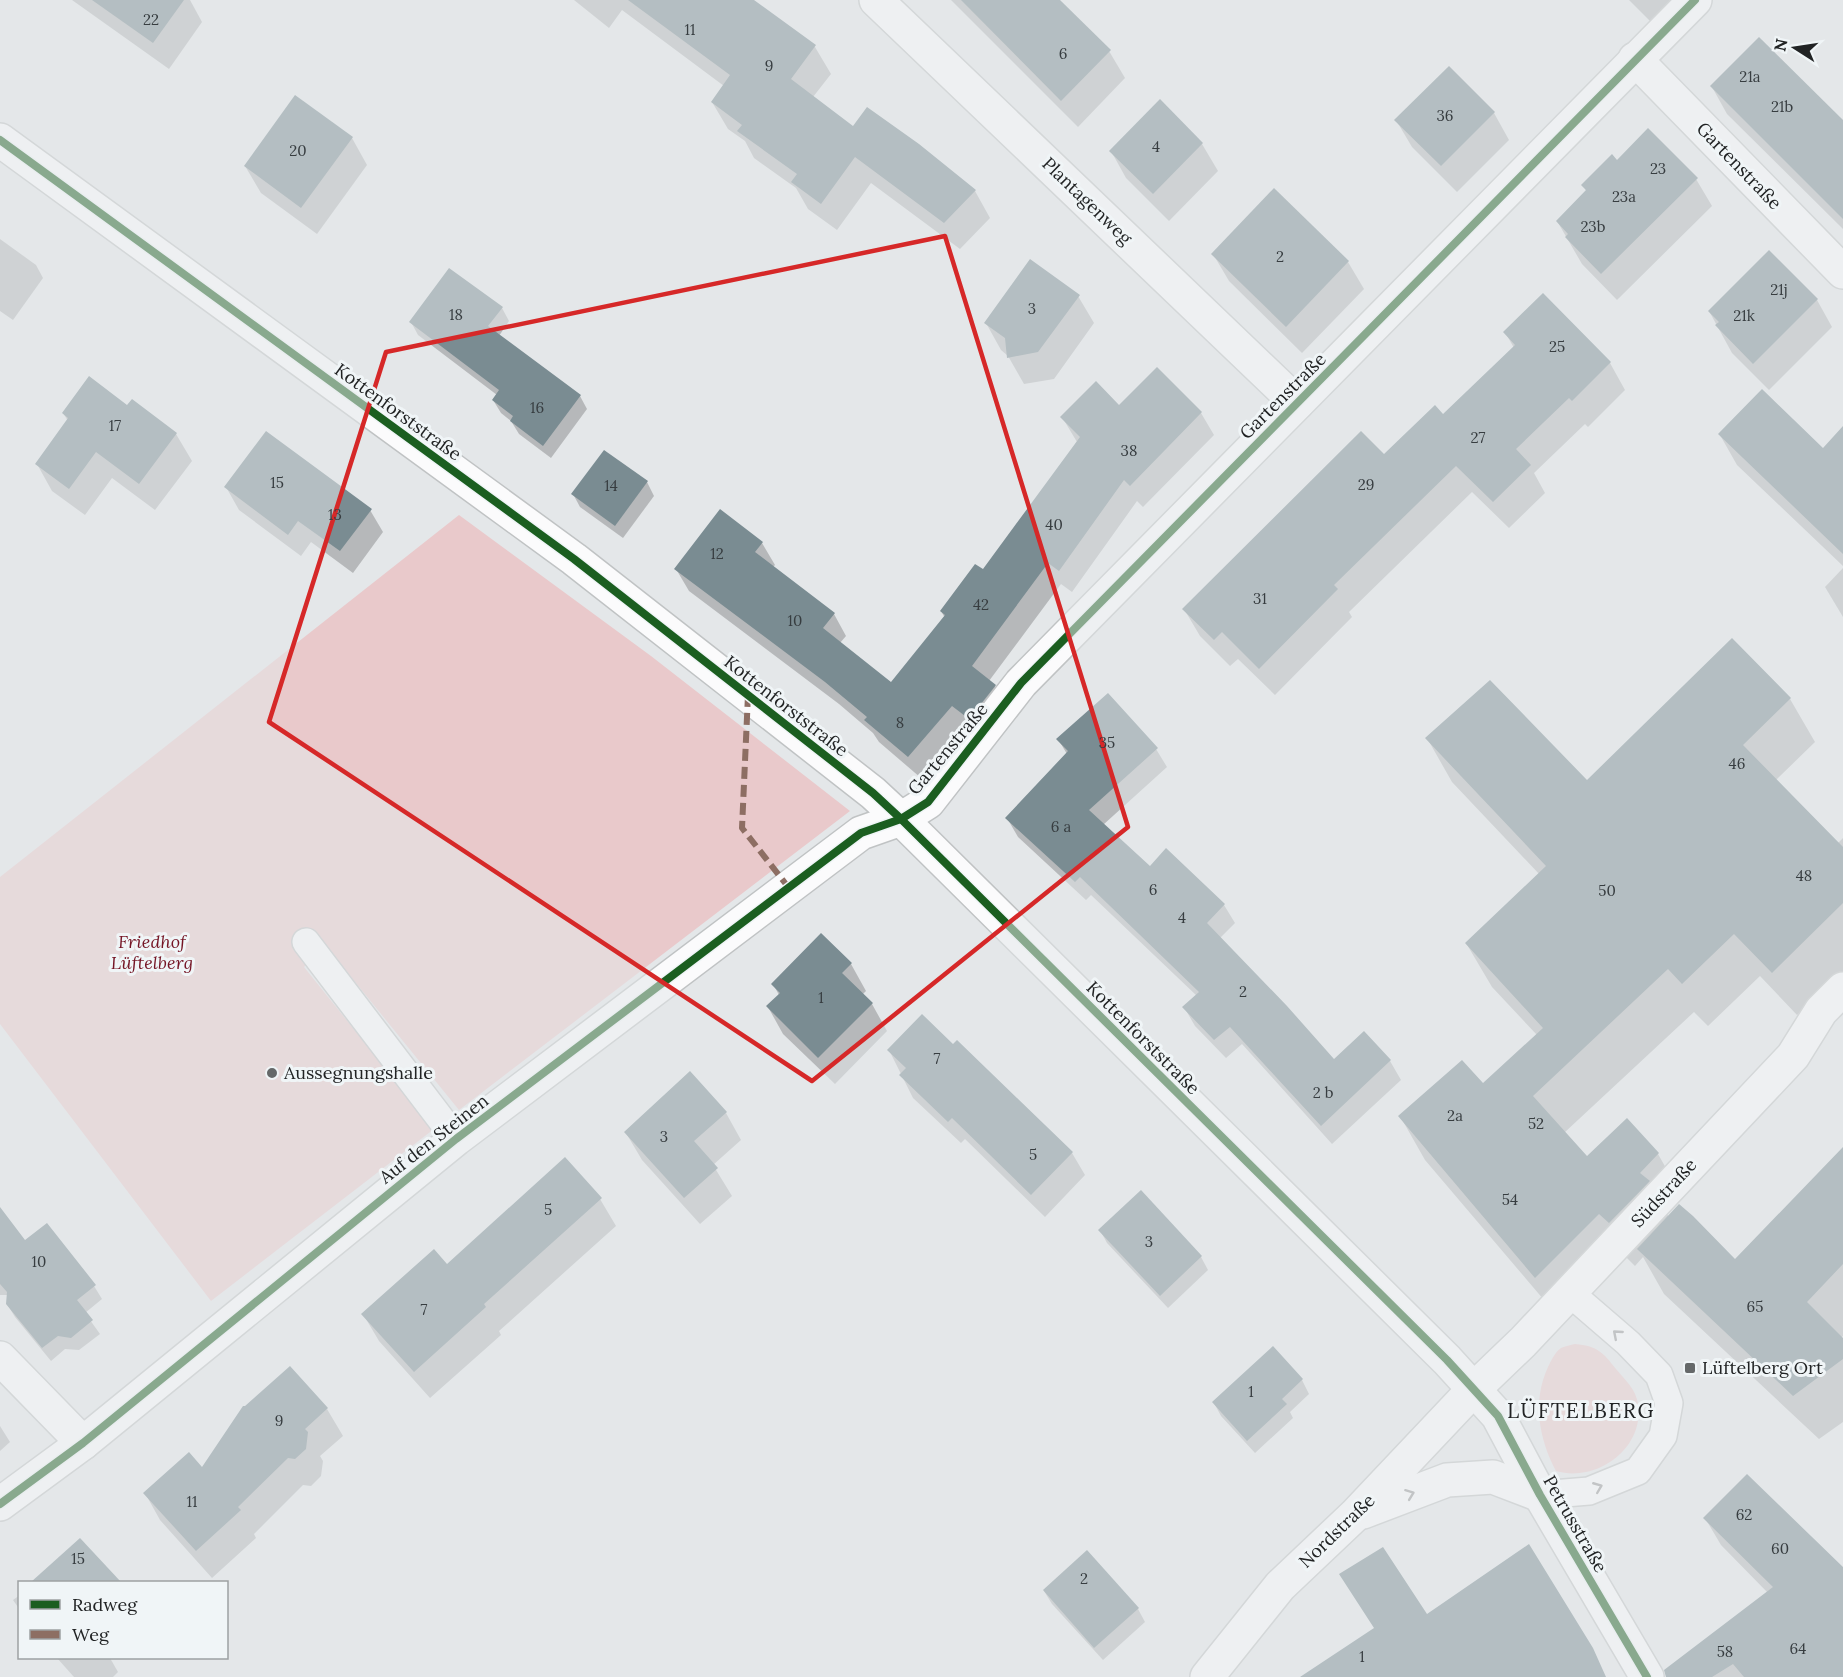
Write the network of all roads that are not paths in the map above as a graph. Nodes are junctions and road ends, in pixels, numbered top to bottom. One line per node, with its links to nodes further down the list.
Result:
1 (876, 0): 6 (street, Plantagenweg)
2 (1695, 0): 3 (street, Gartenstraße)
3 (1635, 59): 5 (street, Gartenstraße); 6 (street, Gartenstraße)
4 (0, 140): 7 (street, Kottenforststraße)
5 (1843, 272)
6 (1297, 403): 7 (street, Gartenstraße)
7 (901, 819): 10 (street, Auf den Steinen); 13 (street, Kottenforststraße)
8 (306, 942): 10 (lane)
9 (1843, 988): 11 (street, Südstraße)
10 (456, 1139): 14 (street, Auf den Steinen)
11 (1570, 1293): 13 (street, Südstraße); 15 (lane, one-way to 11)
12 (0, 1358): 14 (street)
13 (1474, 1389): 15 (street, Petrusstraße); 17 (street, Nordstraße)
14 (83, 1443): 16 (street, Auf den Steinen)
15 (1540, 1495): 17 (street, Petrusstraße, one-way to 15); 19 (street, Petrusstraße)
16 (0, 1504)
17 (1355, 1515): 18 (street, Nordstraße)
18 (1207, 1677)
19 (1647, 1677)

